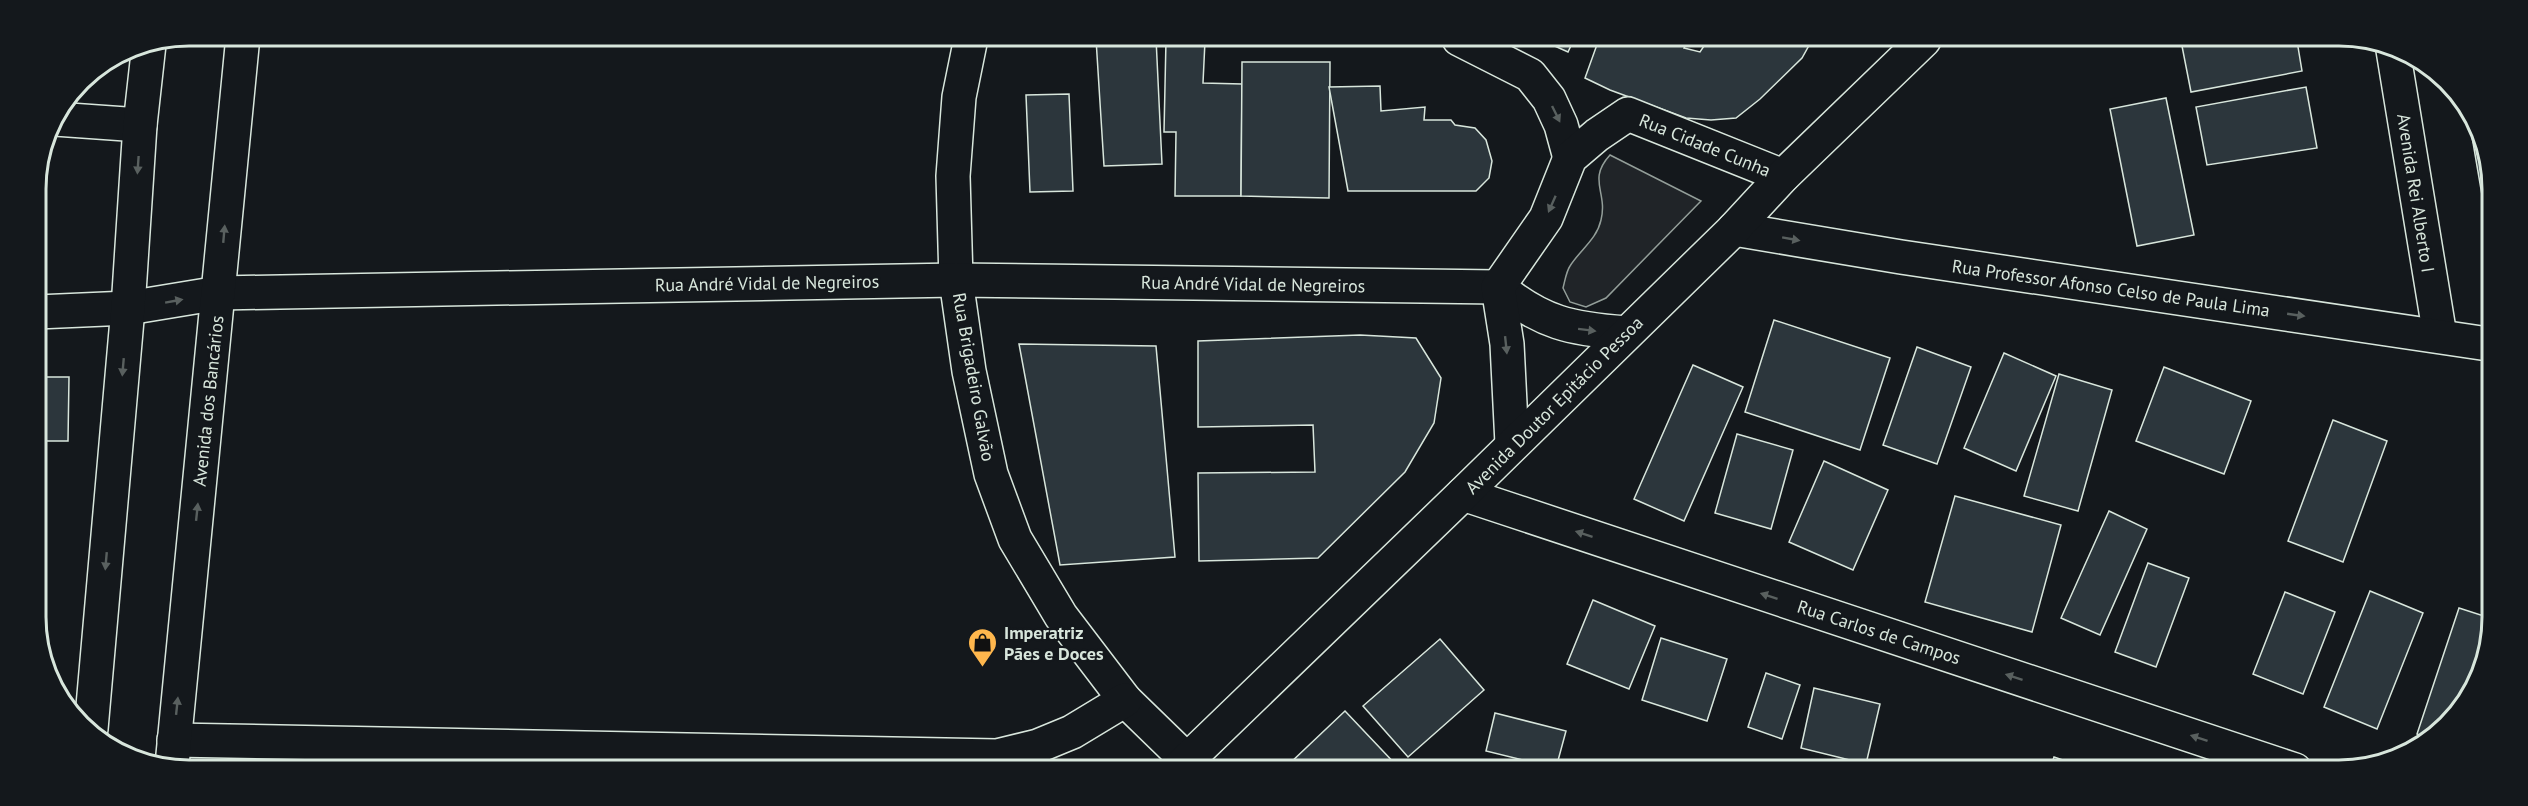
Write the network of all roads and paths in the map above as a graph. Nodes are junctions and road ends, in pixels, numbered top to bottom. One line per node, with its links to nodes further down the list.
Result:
1 (242, 46): 14 (street, Avenida dos Bancários, one-way to 1)
2 (969, 46): 12 (street, Rua Brigadeiro Galvão)
3 (1473, 46): 9 (street, one-way to 9)
4 (1918, 46): 10 (street, Avenida Doutor Epitácio Pessoa)
5 (148, 52): 8 (street)
6 (2394, 58): 18 (street, Avenida Rei Alberto I)
7 (65, 120): 8 (street)
8 (140, 125): 15 (street, one-way to 15)
9 (1570, 158): 10 (street, Rua Cidade Cunha); 13 (street, one-way to 13)
10 (1783, 176): 11 (street, Avenida Doutor Epitácio Pessoa)
11 (1734, 229): 17 (street, Avenida Doutor Epitácio Pessoa); 18 (street, Rua Professor Afonso Celso de Paula Lima, one-way to 18)
12 (956, 280): 13 (street, Rua André Vidal de Negreiros); 14 (street, Rua André Vidal de Negreiros); 22 (street, Rua Brigadeiro Galvão)
13 (1498, 287): 17 (street, one-way to 17); 20 (street, one-way to 20)
14 (219, 293): 15 (street, Rua André Vidal de Negreiros, one-way to 14); 24 (street, Avenida dos Bancários, one-way to 14)
15 (128, 308): 16 (street, Rua André Vidal de Negreiros); 23 (street, one-way to 23)
16 (47, 312)
17 (1626, 333): 20 (street, Avenida Doutor Epitácio Pessoa)
18 (2440, 336): 19 (street, Rua Professor Afonso Celso de Paula Lima)
19 (2482, 343)
20 (1512, 444): 21 (street, Avenida Doutor Epitácio Pessoa)
21 (1463, 494): 25 (street, Rua Carlos de Campos, one-way to 21); 27 (street, Avenida Doutor Epitácio Pessoa)
22 (1125, 700): 24 (street); 26 (street, Rua Brigadeiro Galvão)
23 (92, 721)
24 (173, 752)
25 (2262, 759)
26 (1182, 760)
27 (1193, 760)

